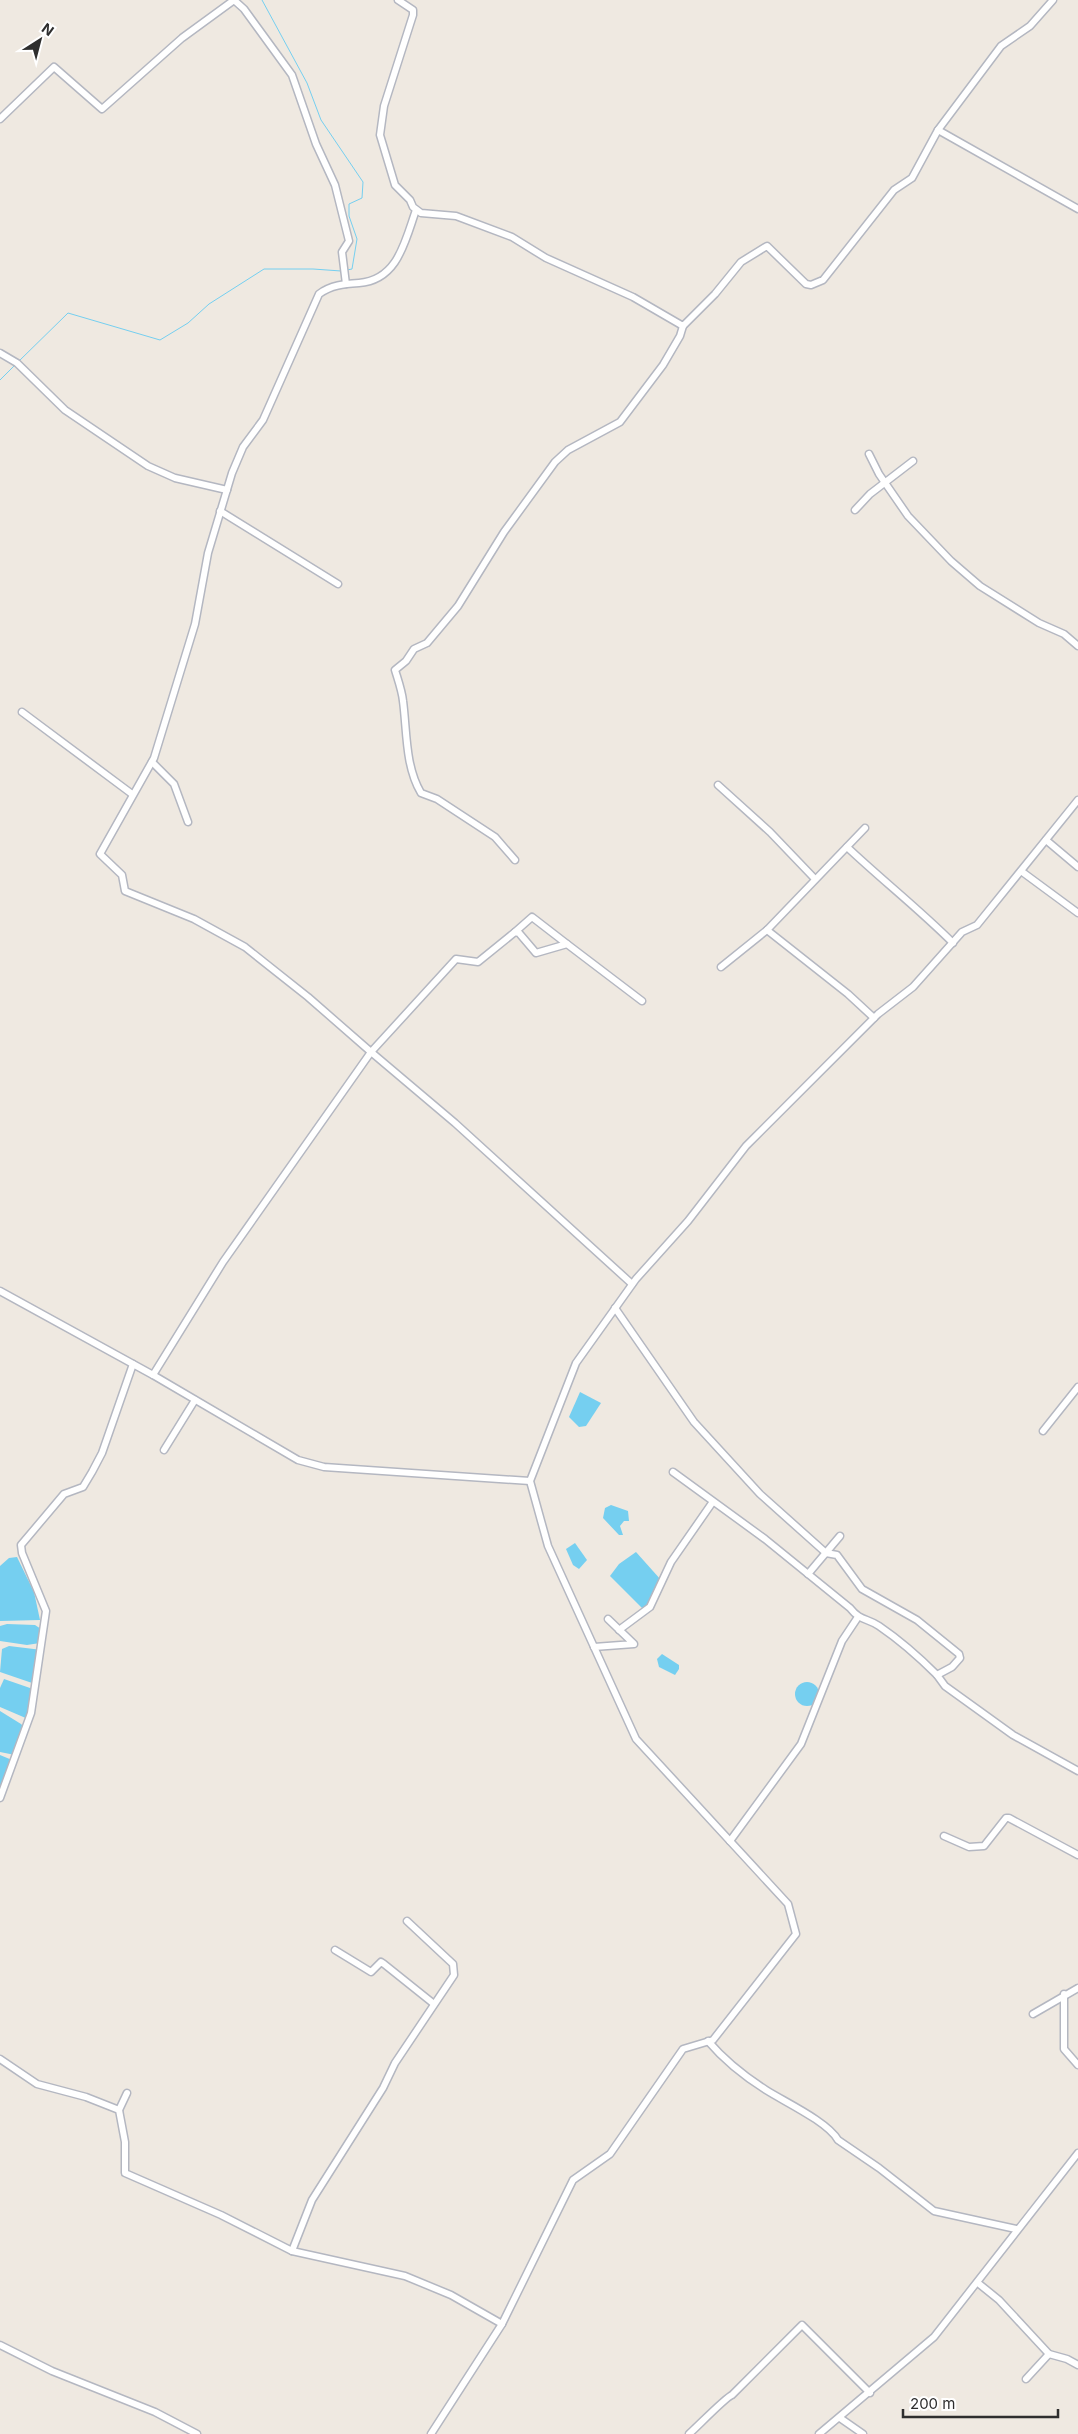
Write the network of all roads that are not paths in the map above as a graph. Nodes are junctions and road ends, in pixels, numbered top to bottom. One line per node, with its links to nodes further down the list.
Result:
1 (234, 0): 4 (street); 8 (street)
2 (398, 0): 7 (street)
3 (1053, 0): 5 (street)
4 (0, 119)
5 (938, 130): 6 (street); 9 (street)
6 (1078, 209)
7 (416, 210): 8 (street); 9 (street)
8 (346, 284): 14 (street)
9 (683, 326): 28 (street)
10 (0, 353): 14 (street)
11 (869, 454): 13 (street)
12 (913, 461): 13 (street)
13 (885, 483): 16 (street); 18 (street)
14 (227, 490): 15 (street)
15 (220, 510): 17 (street); 20 (street)
16 (854, 510)
17 (338, 584)
18 (1078, 646)
19 (22, 712): 22 (street)
20 (152, 762): 22 (street); 24 (street)
21 (718, 785): 31 (street)
22 (132, 794): 40 (street)
23 (1078, 800): 26 (street)
24 (188, 822)
25 (864, 828): 27 (street)
26 (1046, 840): 29 (street); 30 (street)
27 (847, 847): 31 (street); 35 (street)
28 (515, 860)
29 (1078, 867)
30 (1021, 871): 32 (street); 35 (street)
31 (815, 880): 33 (street)
32 (1078, 913)
33 (767, 930): 37 (street); 39 (street)
34 (515, 932): 36 (street); 36 (street); 40 (street)
35 (953, 943): 39 (street)
36 (567, 944): 38 (street)
37 (721, 967)
38 (642, 1002)
39 (874, 1018): 41 (street)
40 (371, 1052): 41 (street); 45 (street)
41 (632, 1284): 43 (street)
42 (0, 1290): 44 (street)
43 (615, 1308): 51 (street); 54 (street)
44 (133, 1364): 45 (street); 62 (street)
45 (153, 1375): 47 (street)
46 (1078, 1387): 48 (street)
47 (195, 1400): 49 (street); 51 (street)
48 (1043, 1432)
49 (164, 1450)
50 (672, 1472): 52 (street)
51 (530, 1481): 59 (street)
52 (712, 1503): 55 (street); 58 (street)
53 (840, 1536): 54 (street)
54 (826, 1553): 55 (street); 60 (street)
55 (808, 1574): 56 (street)
56 (858, 1617): 60 (street); 64 (street)
57 (608, 1619): 58 (street)
58 (619, 1630): 59 (street)
59 (594, 1647): 64 (street)
60 (937, 1675): 61 (street)
61 (1078, 1772)
62 (0, 1798)
63 (944, 1836): 65 (street)
64 (730, 1841): 72 (street)
65 (1078, 1856)
66 (407, 1921): 70 (street)
67 (335, 1950): 70 (street)
68 (1078, 1988): 69 (street)
69 (1064, 1994): 71 (street); 74 (street)
70 (434, 2004): 79 (street)
71 (1032, 2014)
72 (708, 2041): 78 (street); 81 (street)
73 (0, 2059): 76 (street)
74 (1078, 2065)
75 (127, 2093): 76 (street)
76 (119, 2110): 79 (street)
77 (1078, 2153): 78 (street)
78 (1016, 2229): 80 (street)
79 (292, 2251): 81 (street)
80 (978, 2283): 83 (street); 86 (street)
81 (502, 2324): 89 (street)
82 (0, 2344): 88 (street)
83 (1049, 2354): 84 (street); 85 (street)
84 (1078, 2365)
85 (1026, 2379)
86 (870, 2393): 87 (street); 90 (street)
87 (840, 2418): 91 (street); 92 (street)
88 (197, 2434)
89 (430, 2434)
90 (689, 2434)
91 (818, 2434)
92 (863, 2434)

